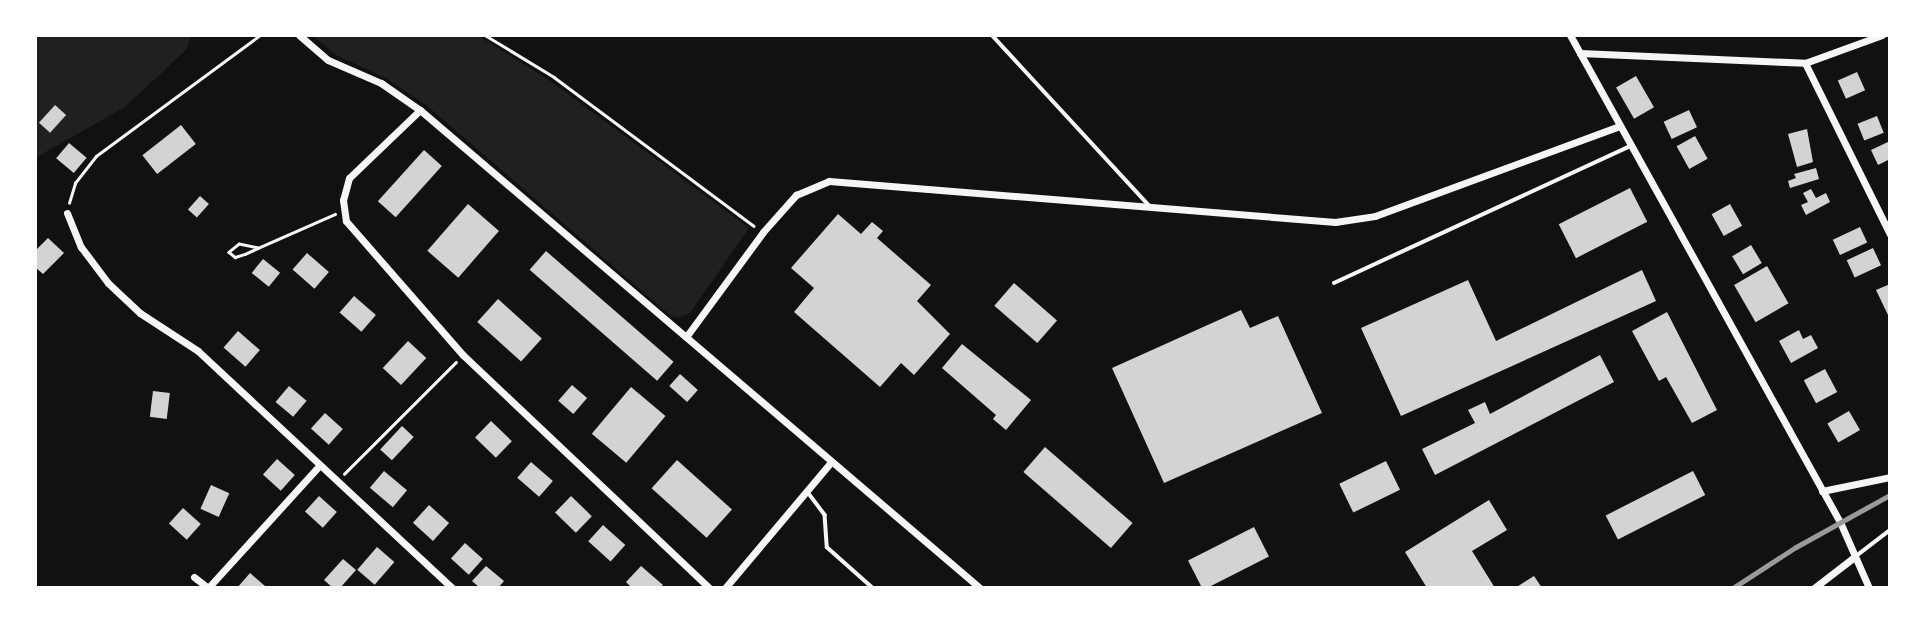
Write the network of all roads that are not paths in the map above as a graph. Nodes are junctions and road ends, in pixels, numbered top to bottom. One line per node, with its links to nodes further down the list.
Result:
1 (299, 35): 7 (street)
2 (992, 35): 10 (lane)
3 (1570, 35): 5 (street)
4 (1882, 35): 6 (street)
5 (1580, 53): 6 (street); 8 (street)
6 (1805, 63): 12 (street)
7 (421, 110): 14 (street); 25 (street)
8 (1620, 126): 9 (street); 10 (street)
9 (1631, 146): 13 (lane); 19 (street)
10 (1149, 205): 14 (street)
11 (66, 213): 16 (street)
12 (1890, 234)
13 (1334, 283)
14 (686, 337): 15 (street)
15 (831, 462): 18 (street); 28 (street)
16 (319, 466): 23 (street); 24 (street)
17 (1890, 477): 19 (street)
18 (807, 491): 26 (street); 27 (lane)
19 (1822, 491): 21 (street)
20 (1890, 530): 21 (lane)
21 (1853, 558): 29 (street); 30 (street)
22 (194, 577): 23 (street)
23 (208, 588)
24 (452, 588)
25 (709, 588)
26 (725, 588)
27 (873, 588)
28 (980, 588)
29 (1814, 588)
30 (1869, 588)

